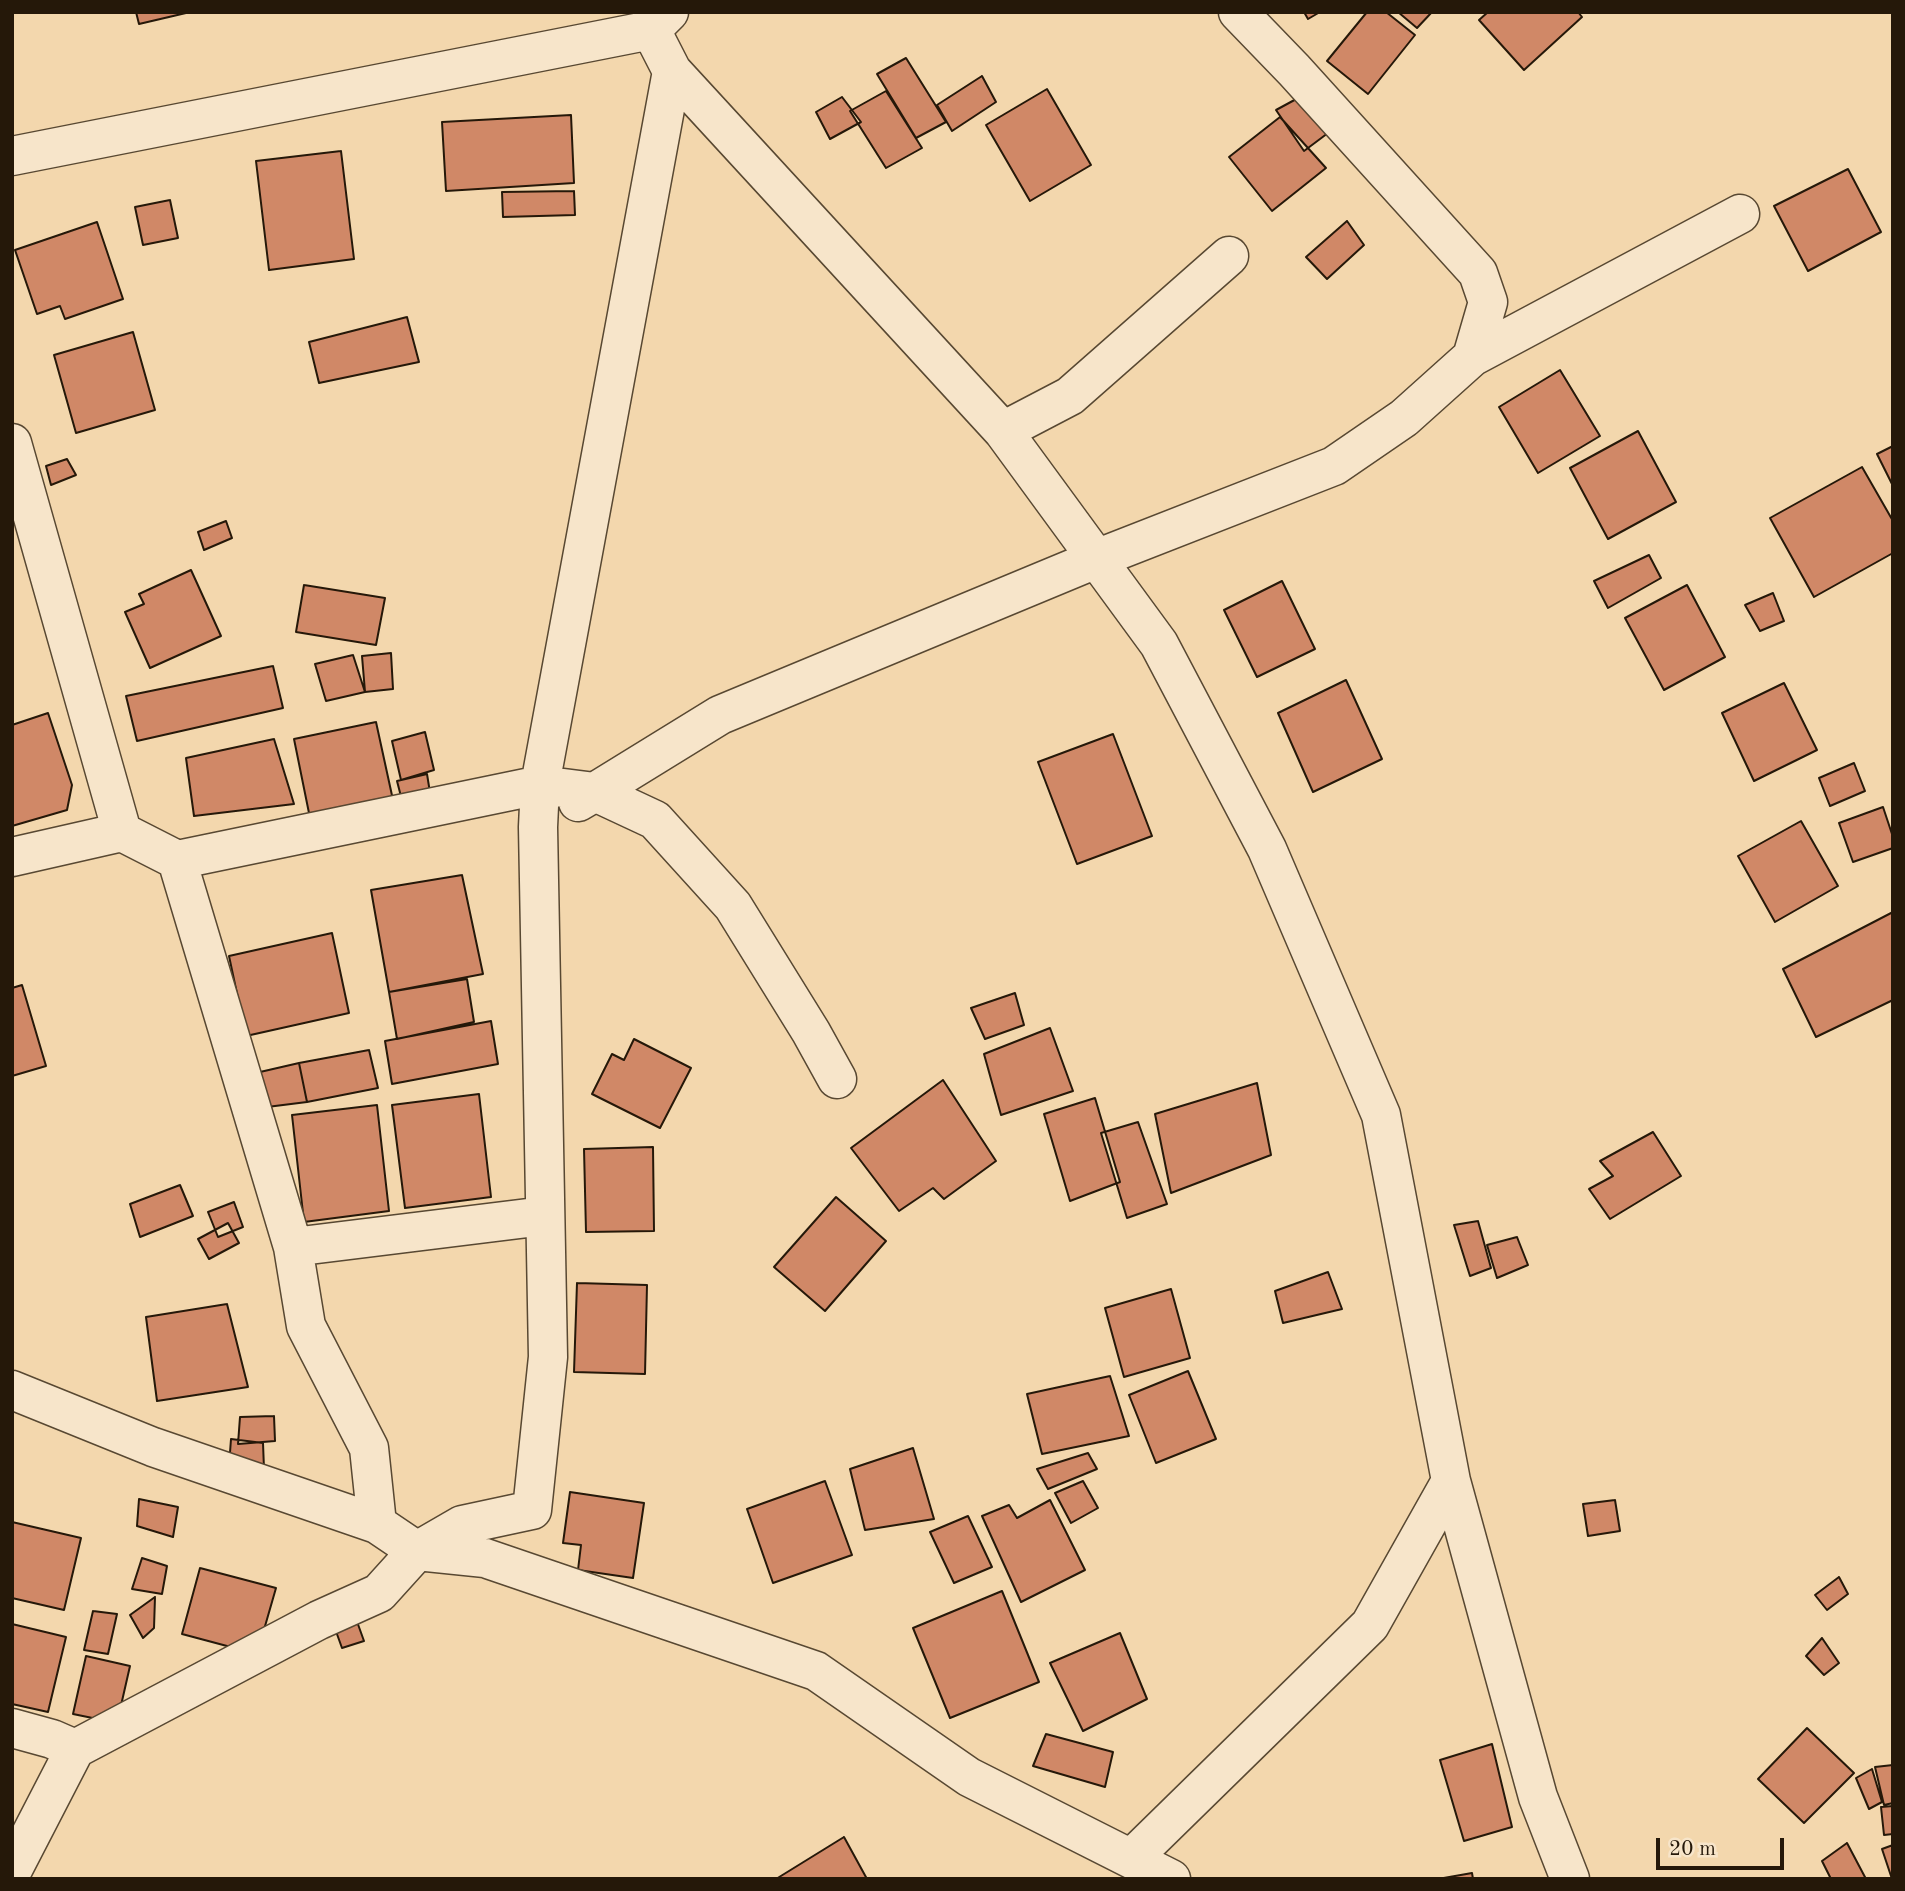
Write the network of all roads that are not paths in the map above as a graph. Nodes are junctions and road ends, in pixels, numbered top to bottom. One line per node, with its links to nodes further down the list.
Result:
1 (1238, 12): 7 (street)
2 (660, 21): 3 (street); 4 (street)
3 (672, 71): 8 (street); 12 (street)
4 (12, 156)
5 (1740, 214): 7 (street)
6 (1229, 256): 8 (street)
7 (1472, 357): 11 (street)
8 (1003, 431): 11 (street)
9 (12, 443): 10 (street)
10 (24, 525): 15 (street)
11 (1096, 559): 13 (street); 22 (street)
12 (540, 785): 13 (street); 14 (street); 17 (street)
13 (595, 792): 14 (street); 18 (street)
14 (538, 827): 19 (street)
15 (122, 832): 16 (street); 17 (street)
16 (12, 857)
17 (177, 860): 20 (street)
18 (837, 1079)
19 (544, 1216): 20 (street); 24 (street)
20 (293, 1247): 23 (street)
21 (12, 1390): 23 (street)
22 (1451, 1481): 27 (street); 30 (street)
23 (377, 1524): 24 (street)
24 (416, 1551): 26 (street); 27 (street)
25 (12, 1728): 26 (street)
26 (75, 1749): 28 (street)
27 (1132, 1858): 29 (street)
28 (12, 1871)
29 (1171, 1879)
30 (1570, 1879)

